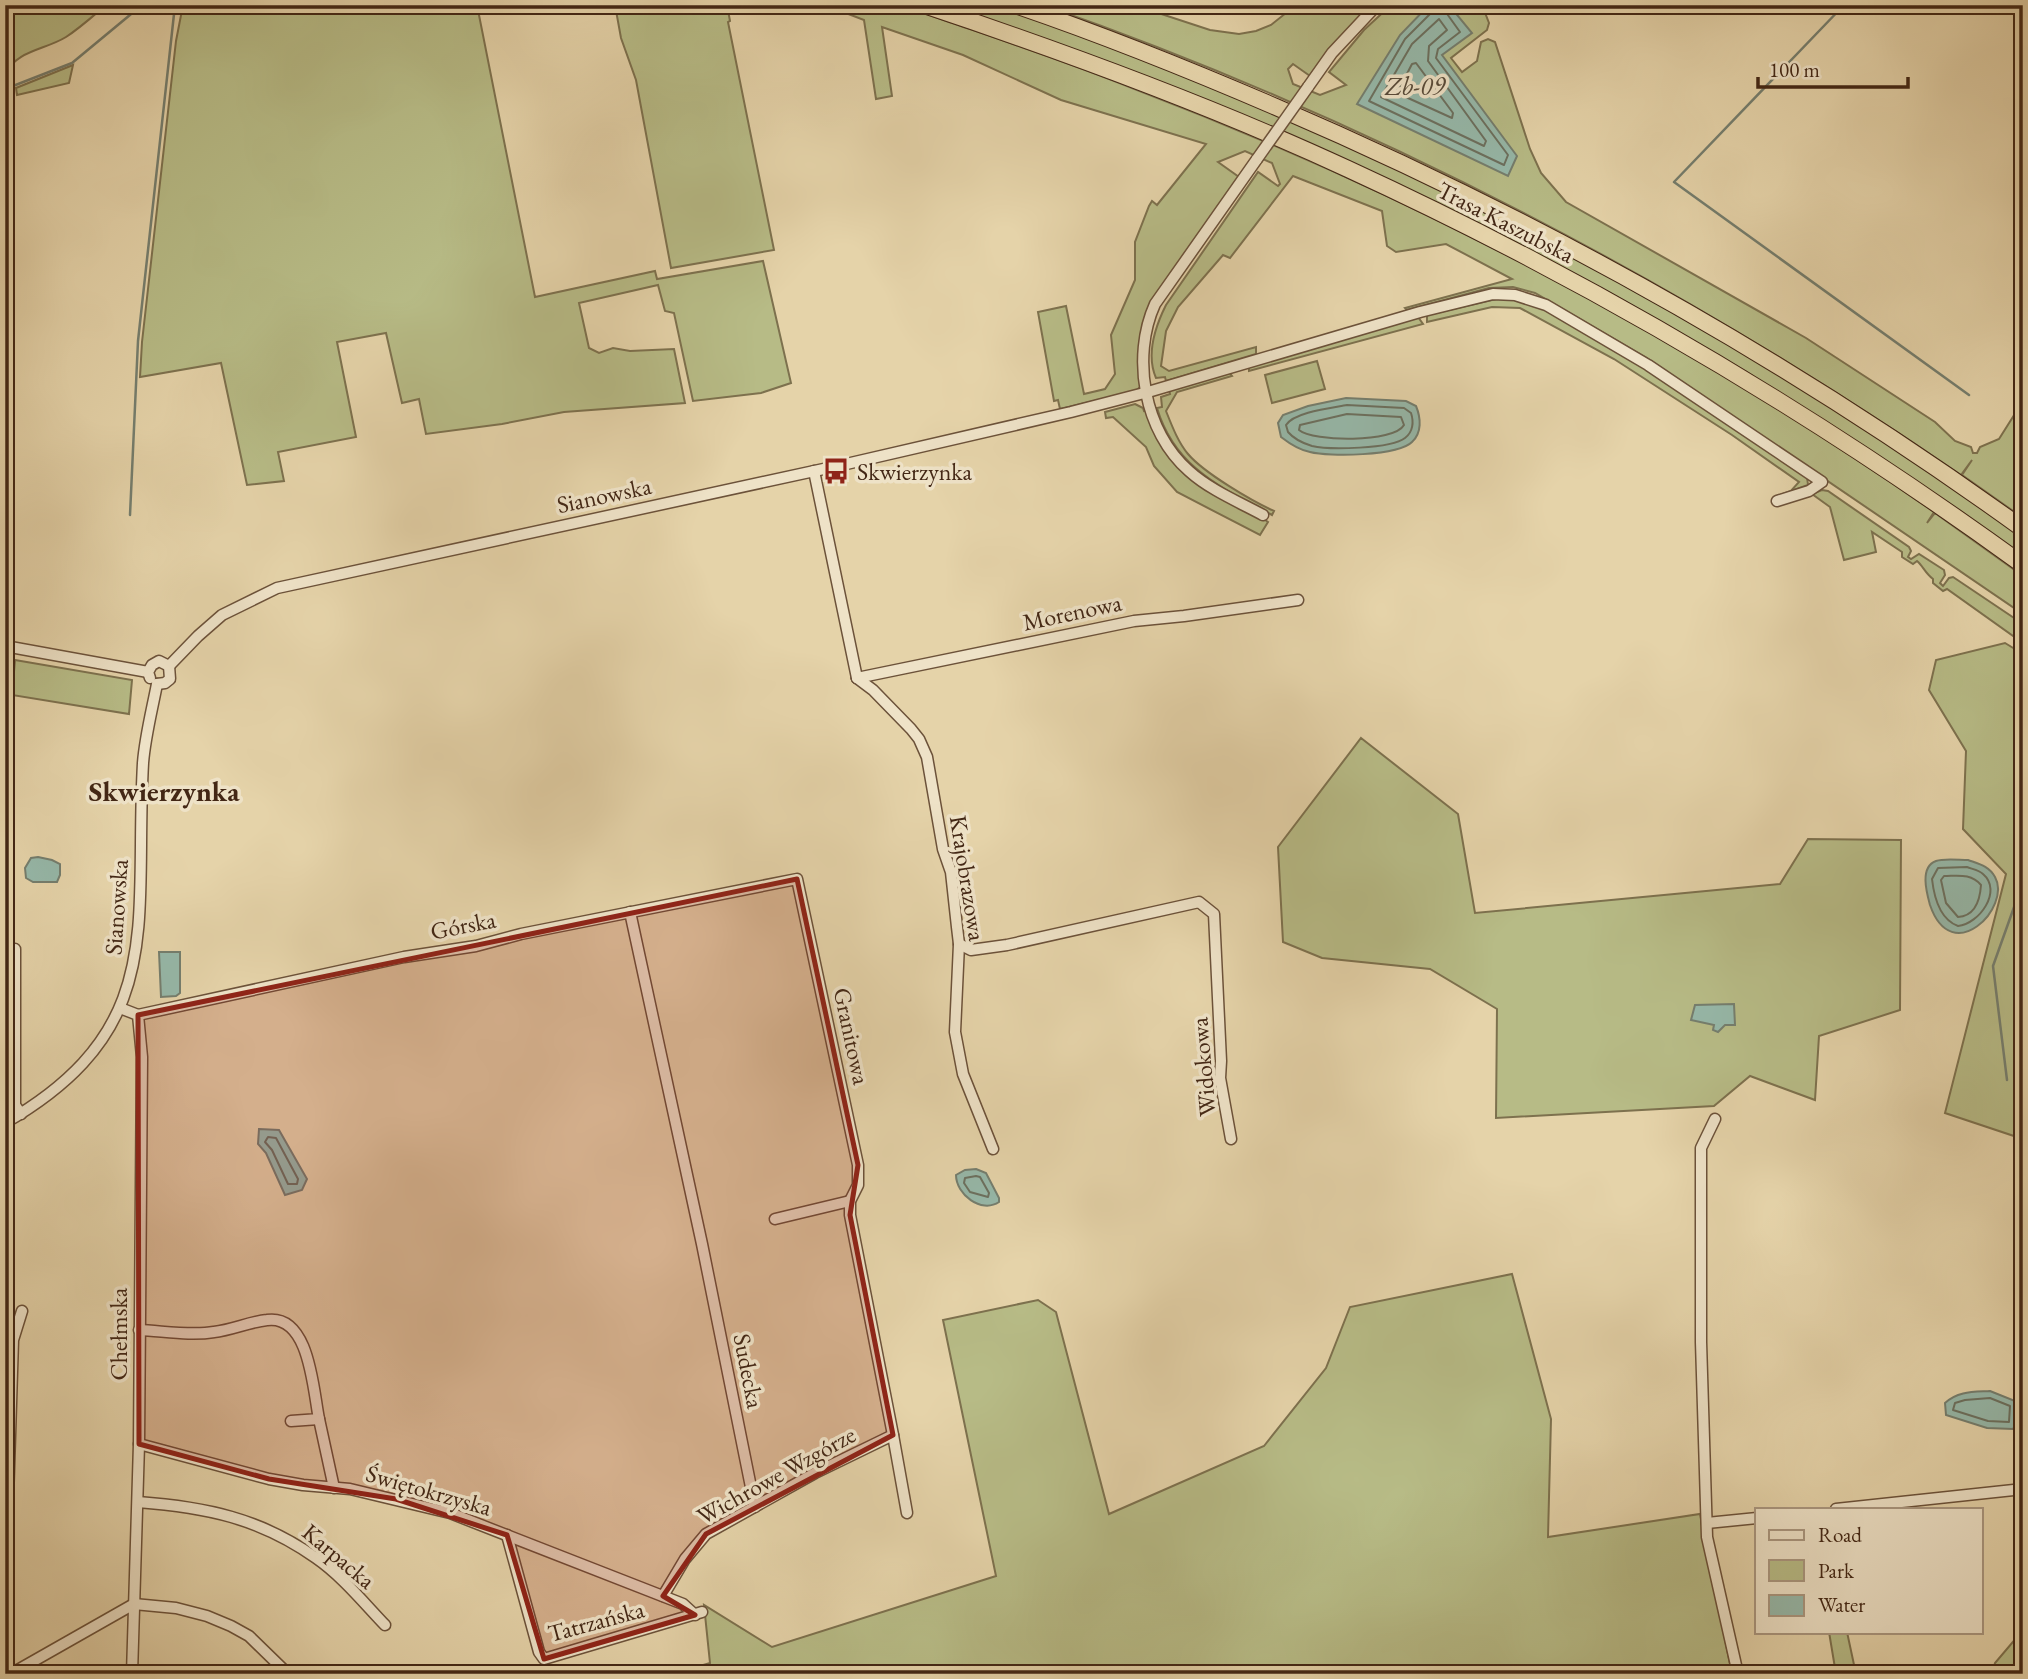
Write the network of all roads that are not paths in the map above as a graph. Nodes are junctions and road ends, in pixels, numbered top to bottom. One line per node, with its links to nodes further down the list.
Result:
1 (924, 5): 9 (highway, Trasa Kaszubska)
2 (1015, 5): 8 (highway, Trasa Kaszubska)
3 (1377, 5): 4 (street, bridge)
4 (1148, 392): 5 (street, Sianowska); 6 (street, Sianowska); 7 (street)
5 (814, 471): 12 (street, Sianowska); 14 (street)
6 (1777, 500)
7 (1263, 515)
8 (2023, 529)
9 (2023, 565)
10 (1298, 600): 14 (street, Morenowa)
11 (5, 646): 13 (street)
12 (170, 666): 13 (street); 15 (street)
13 (148, 672): 15 (street)
14 (858, 678): 18 (street, Krajobrazowa)
15 (157, 684): 20 (street, Sianowska)
16 (797, 879): 17 (street, Górska); 27 (street, Granitowa)
17 (629, 912): 21 (street, Górska); 38 (street, Sudecka)
18 (959, 944): 25 (street, Widokowa); 26 (street, Krajobrazowa)
19 (15, 948): 22 (street)
20 (120, 1008): 21 (street); 22 (street, Sianowska)
21 (138, 1015): 30 (street, Chełmska)
22 (21, 1114): 24 (street, Sianowska)
23 (1715, 1119): 42 (street)
24 (5, 1123)
25 (1231, 1139)
26 (993, 1149)
27 (850, 1202): 28 (street); 33 (street, Wichrowe Wzgórze)
28 (775, 1219)
29 (22, 1311): 44 (street)
30 (139, 1330): 31 (street); 34 (street, Chełmska)
31 (318, 1419): 32 (street); 35 (street)
32 (291, 1420)
33 (893, 1435): 38 (street, Wichrowe Wzgórze); 40 (street, Wichrowe Wzgórze)
34 (139, 1444): 35 (street, Świętokrzyska); 37 (street, Chełmska)
35 (334, 1488): 43 (street, Świętokrzyska)
36 (2023, 1489): 39 (street)
37 (138, 1502): 46 (street, Chełmska); 48 (street, Karpacka)
38 (755, 1507): 45 (street, Wichrowe Wzgórze)
39 (1845, 1508)
40 (907, 1513)
41 (1755, 1518): 42 (street)
42 (1707, 1523): 52 (street)
43 (507, 1535): 45 (street, Świętokrzyska); 47 (street, Tatrzańska)
44 (5, 1594)
45 (663, 1596): 47 (street, Świętokrzyska)
46 (134, 1604): 49 (street); 50 (street, Chełmska); 51 (street)
47 (699, 1613)
48 (385, 1625)
49 (5, 1663)
50 (132, 1674)
51 (288, 1674)
52 (1738, 1674)

